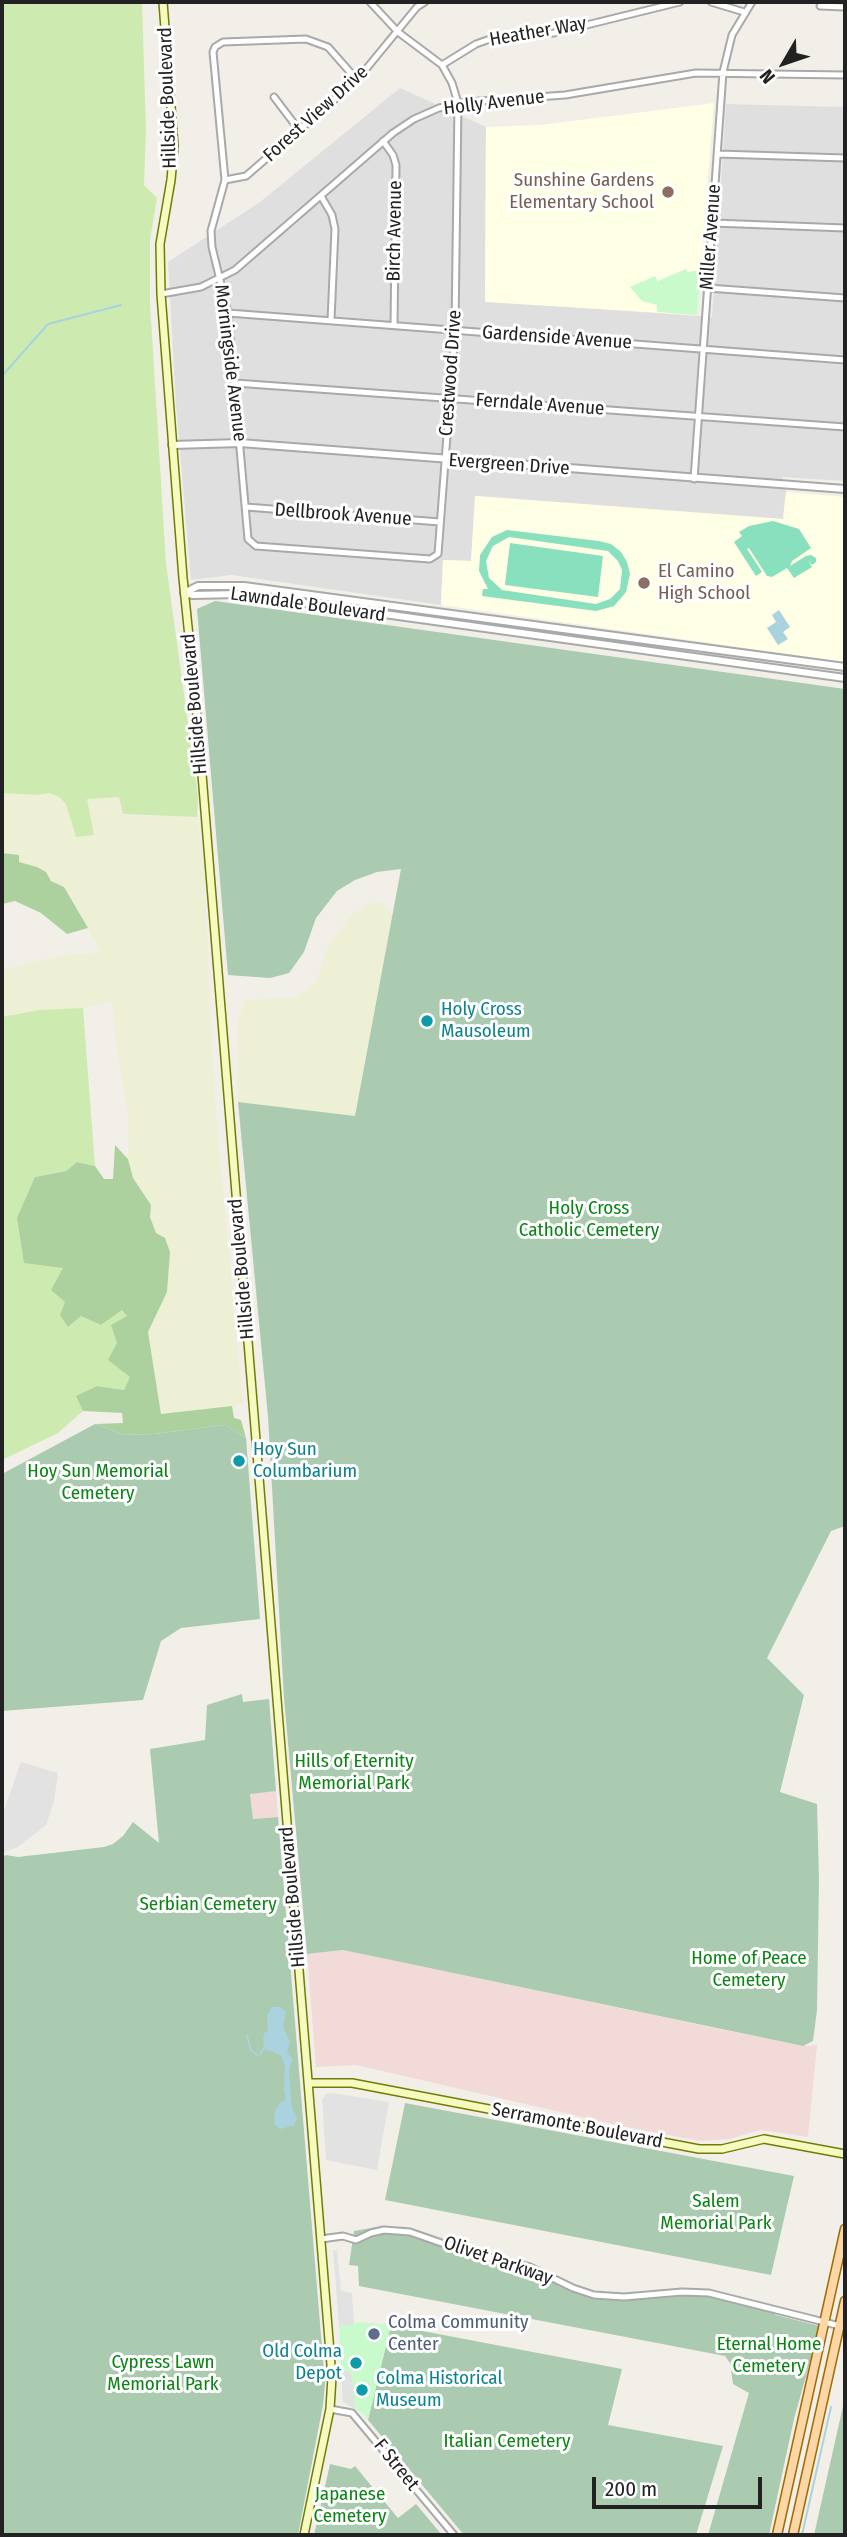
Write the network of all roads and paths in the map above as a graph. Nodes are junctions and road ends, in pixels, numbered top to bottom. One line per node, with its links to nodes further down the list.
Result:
1 (163, 2): 27 (main road, Hillside Boulevard)
2 (370, 2): 10 (street, Crestwood Drive)
3 (425, 2): 10 (street, Forest View Drive)
4 (680, 2): 11 (street, Heather Way)
5 (710, 2): 9 (street)
6 (752, 2): 9 (street, Miller Avenue)
7 (820, 6): 8 (street)
8 (845, 7)
9 (744, 12): 12 (street, Miller Avenue)
10 (398, 32): 11 (street, Crestwood Drive); 14 (street, Forest View Drive)
11 (442, 65): 16 (street, Crestwood Drive)
12 (723, 72): 13 (street, Holly Avenue); 16 (street, Holly Avenue); 19 (street, Miller Avenue)
13 (845, 75)
14 (357, 80): 17 (street, Forest View Drive); 21 (street, Morningside Avenue)
15 (274, 97): 17 (street)
16 (458, 103): 18 (street, Holly Avenue); 32 (street, Crestwood Drive)
17 (299, 130): 21 (street, Forest View Drive)
18 (383, 141): 22 (street, Holly Avenue); 31 (street, Birch Avenue)
19 (718, 154): 20 (street); 23 (street, Miller Avenue)
20 (845, 158)
21 (225, 180): 25 (street, Morningside Avenue)
22 (321, 196): 25 (street, Holly Avenue); 30 (street)
23 (713, 223): 24 (street); 26 (street, Miller Avenue)
24 (845, 228)
25 (220, 279): 27 (street, Holly Avenue); 29 (street, Morningside Avenue)
26 (708, 288): 28 (street); 33 (street, Miller Avenue)
27 (161, 294): 40 (main road, Hillside Boulevard)
28 (845, 298)
29 (228, 313): 30 (street, Gardenside Avenue); 35 (street, Morningside Avenue)
30 (331, 320): 31 (street, Gardenside Avenue)
31 (394, 325): 32 (street, Gardenside Avenue)
32 (455, 330): 33 (street, Gardenside Avenue); 36 (street, Crestwood Drive)
33 (702, 349): 34 (street, Gardenside Avenue); 37 (street, Miller Avenue)
34 (845, 360)
35 (235, 383): 36 (street, Ferndale Avenue); 39 (street, Morningside Avenue)
36 (450, 398): 37 (street, Ferndale Avenue); 41 (street, Crestwood Drive)
37 (698, 416): 38 (street, Ferndale Avenue); 42 (street, Miller Avenue)
38 (845, 427)
39 (240, 443): 40 (street, Evergreen Drive); 41 (street, Evergreen Drive); 44 (street, Morningside Avenue)
40 (172, 445): 46 (main road, Hillside Boulevard)
41 (446, 460): 42 (street, Evergreen Drive); 45 (street, Crestwood Drive)
42 (694, 478): 43 (street, Evergreen Drive)
43 (845, 489)
44 (246, 507): 45 (street, Dellbrook Avenue); 45 (street, Crestwood Drive)
45 (440, 522)
46 (184, 593): 47 (street, Lawndale Boulevard); 48 (street, Lawndale Boulevard); 49 (main road, Hillside Boulevard)
47 (845, 667)
48 (845, 678)
49 (309, 2083): 50 (main road, Serramonte Boulevard); 52 (main road, Hillside Boulevard)
50 (845, 2154)
51 (845, 2229): 54 (main road)
52 (321, 2239): 54 (street, Olivet Parkway); 56 (main road, Hillside Boulevard)
53 (845, 2301): 55 (main road)
54 (825, 2323): 55 (street, Olivet Parkway); 59 (main road)
55 (840, 2326): 60 (main road)
56 (330, 2409): 57 (main road, Hillside Boulevard); 58 (street, F Street)
57 (304, 2535)
58 (454, 2535)
59 (778, 2535)
60 (793, 2535)

